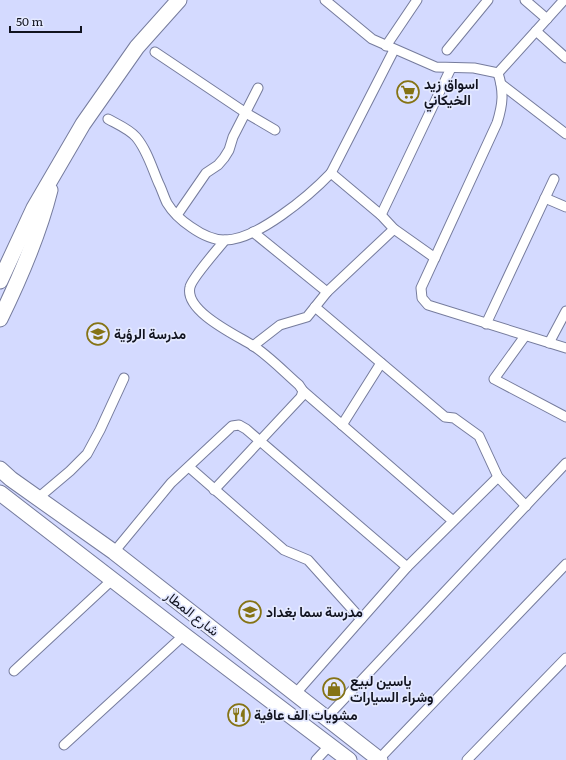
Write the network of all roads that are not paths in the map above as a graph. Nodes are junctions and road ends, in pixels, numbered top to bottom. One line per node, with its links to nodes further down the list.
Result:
1 (178, 0): 22 (main road)
2 (325, 0): 9 (street)
3 (417, 0): 9 (street)
4 (488, 0): 10 (street)
5 (525, 0): 7 (street)
6 (564, 0): 7 (street)
7 (547, 19): 8 (street)
8 (536, 31): 12 (street); 14 (street)
9 (390, 48): 13 (street); 21 (street)
10 (447, 50)
11 (155, 52): 17 (street)
12 (566, 58)
13 (451, 68): 14 (street); 27 (street)
14 (498, 73): 15 (street)
15 (501, 84): 20 (street); 31 (street)
16 (258, 88): 17 (street)
17 (246, 113): 19 (street); 26 (street)
18 (108, 119): 26 (street)
19 (275, 130)
20 (566, 134)
21 (331, 173): 27 (street); 29 (street)
22 (53, 175): 32 (main road); 36 (main road)
23 (554, 179): 24 (street)
24 (545, 198): 25 (street); 37 (street)
25 (566, 207)
26 (177, 215): 30 (street)
27 (381, 215): 28 (street)
28 (394, 229): 31 (street); 33 (street)
29 (253, 232): 30 (street); 33 (street)
30 (225, 240): 40 (street)
31 (435, 258): 37 (street)
32 (0, 281)
33 (327, 292): 34 (street)
34 (315, 307): 40 (street); 42 (street)
35 (566, 310): 39 (street)
36 (0, 319)
37 (486, 324): 38 (street)
38 (525, 336): 39 (street); 45 (street)
39 (550, 343): 41 (street)
40 (253, 346): 44 (street)
41 (566, 348)
42 (381, 363): 46 (street); 51 (street)
43 (124, 378): 54 (street)
44 (303, 391): 46 (street); 47 (street)
45 (566, 417)
46 (342, 425): 56 (street)
47 (260, 441): 49 (street); 52 (street); 59 (street)
48 (566, 464): 55 (street)
49 (189, 467): 52 (street); 57 (street)
50 (0, 469): 54 (main road, شارع المطار)
51 (498, 477): 55 (street); 56 (street)
52 (214, 490): 61 (street)
53 (0, 493): 60 (main road, شارع المطار)
54 (38, 498): 57 (main road, شارع المطار)
55 (526, 506): 66 (street)
56 (454, 521): 59 (street)
57 (114, 552): 65 (main road, شارع المطار)
58 (566, 564): 71 (street)
59 (407, 567): 61 (street)
60 (112, 580): 62 (main road, شارع المطار); 64 (street)
61 (361, 619): 65 (street)
62 (184, 635): 68 (street); 69 (main road, شارع المطار)
63 (566, 658): 73 (street)
64 (14, 671)
65 (296, 693): 66 (main road, شارع المطار)
66 (327, 717): 67 (main road, شارع المطار)
67 (356, 740): 70 (main road); 71 (main road, شارع المطار)
68 (64, 745)
69 (330, 745): 70 (main road, شارع المطار); 72 (street)
70 (347, 758)
71 (380, 759)
72 (316, 760)
73 (467, 760)

